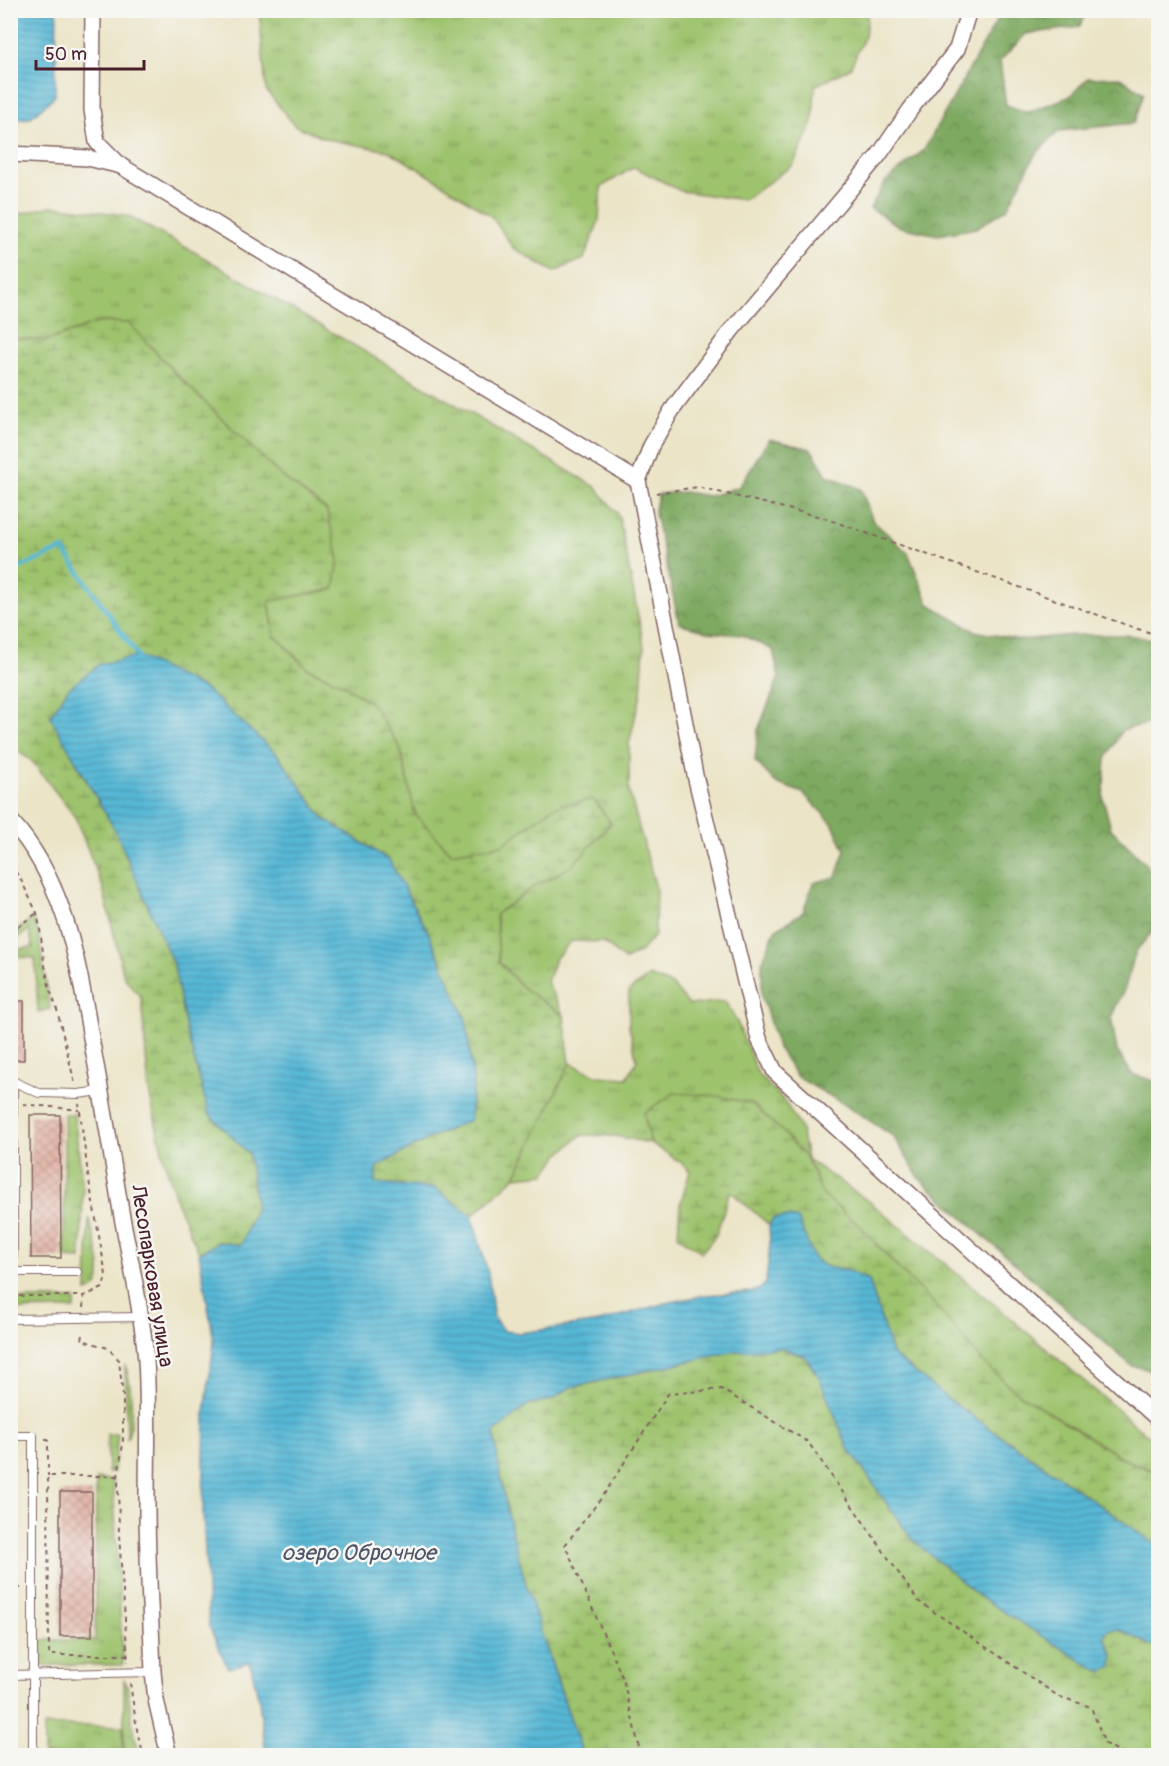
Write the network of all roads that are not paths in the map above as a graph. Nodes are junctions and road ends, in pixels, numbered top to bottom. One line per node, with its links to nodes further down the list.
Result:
1 (93, 10): 4 (street)
2 (969, 10): 5 (street)
3 (10, 154): 4 (street)
4 (121, 166): 5 (street)
5 (640, 488): 14 (street)
6 (10, 820): 8 (street, Лесопарковая улица)
7 (12, 1080): 8 (lane); 9 (lane)
8 (101, 1091): 12 (street, Лесопарковая улица)
9 (12, 1202): 10 (lane)
10 (12, 1272): 11 (lane)
11 (77, 1272)
12 (140, 1317): 13 (lane); 16 (street, Лесопарковая улица)
13 (10, 1319)
14 (1158, 1419)
15 (10, 1436): 17 (lane)
16 (153, 1672): 17 (lane); 20 (street, Лесопарковая улица)
17 (32, 1674): 18 (lane); 19 (lane)
18 (11, 1675)
19 (33, 1755)
20 (169, 1755)

